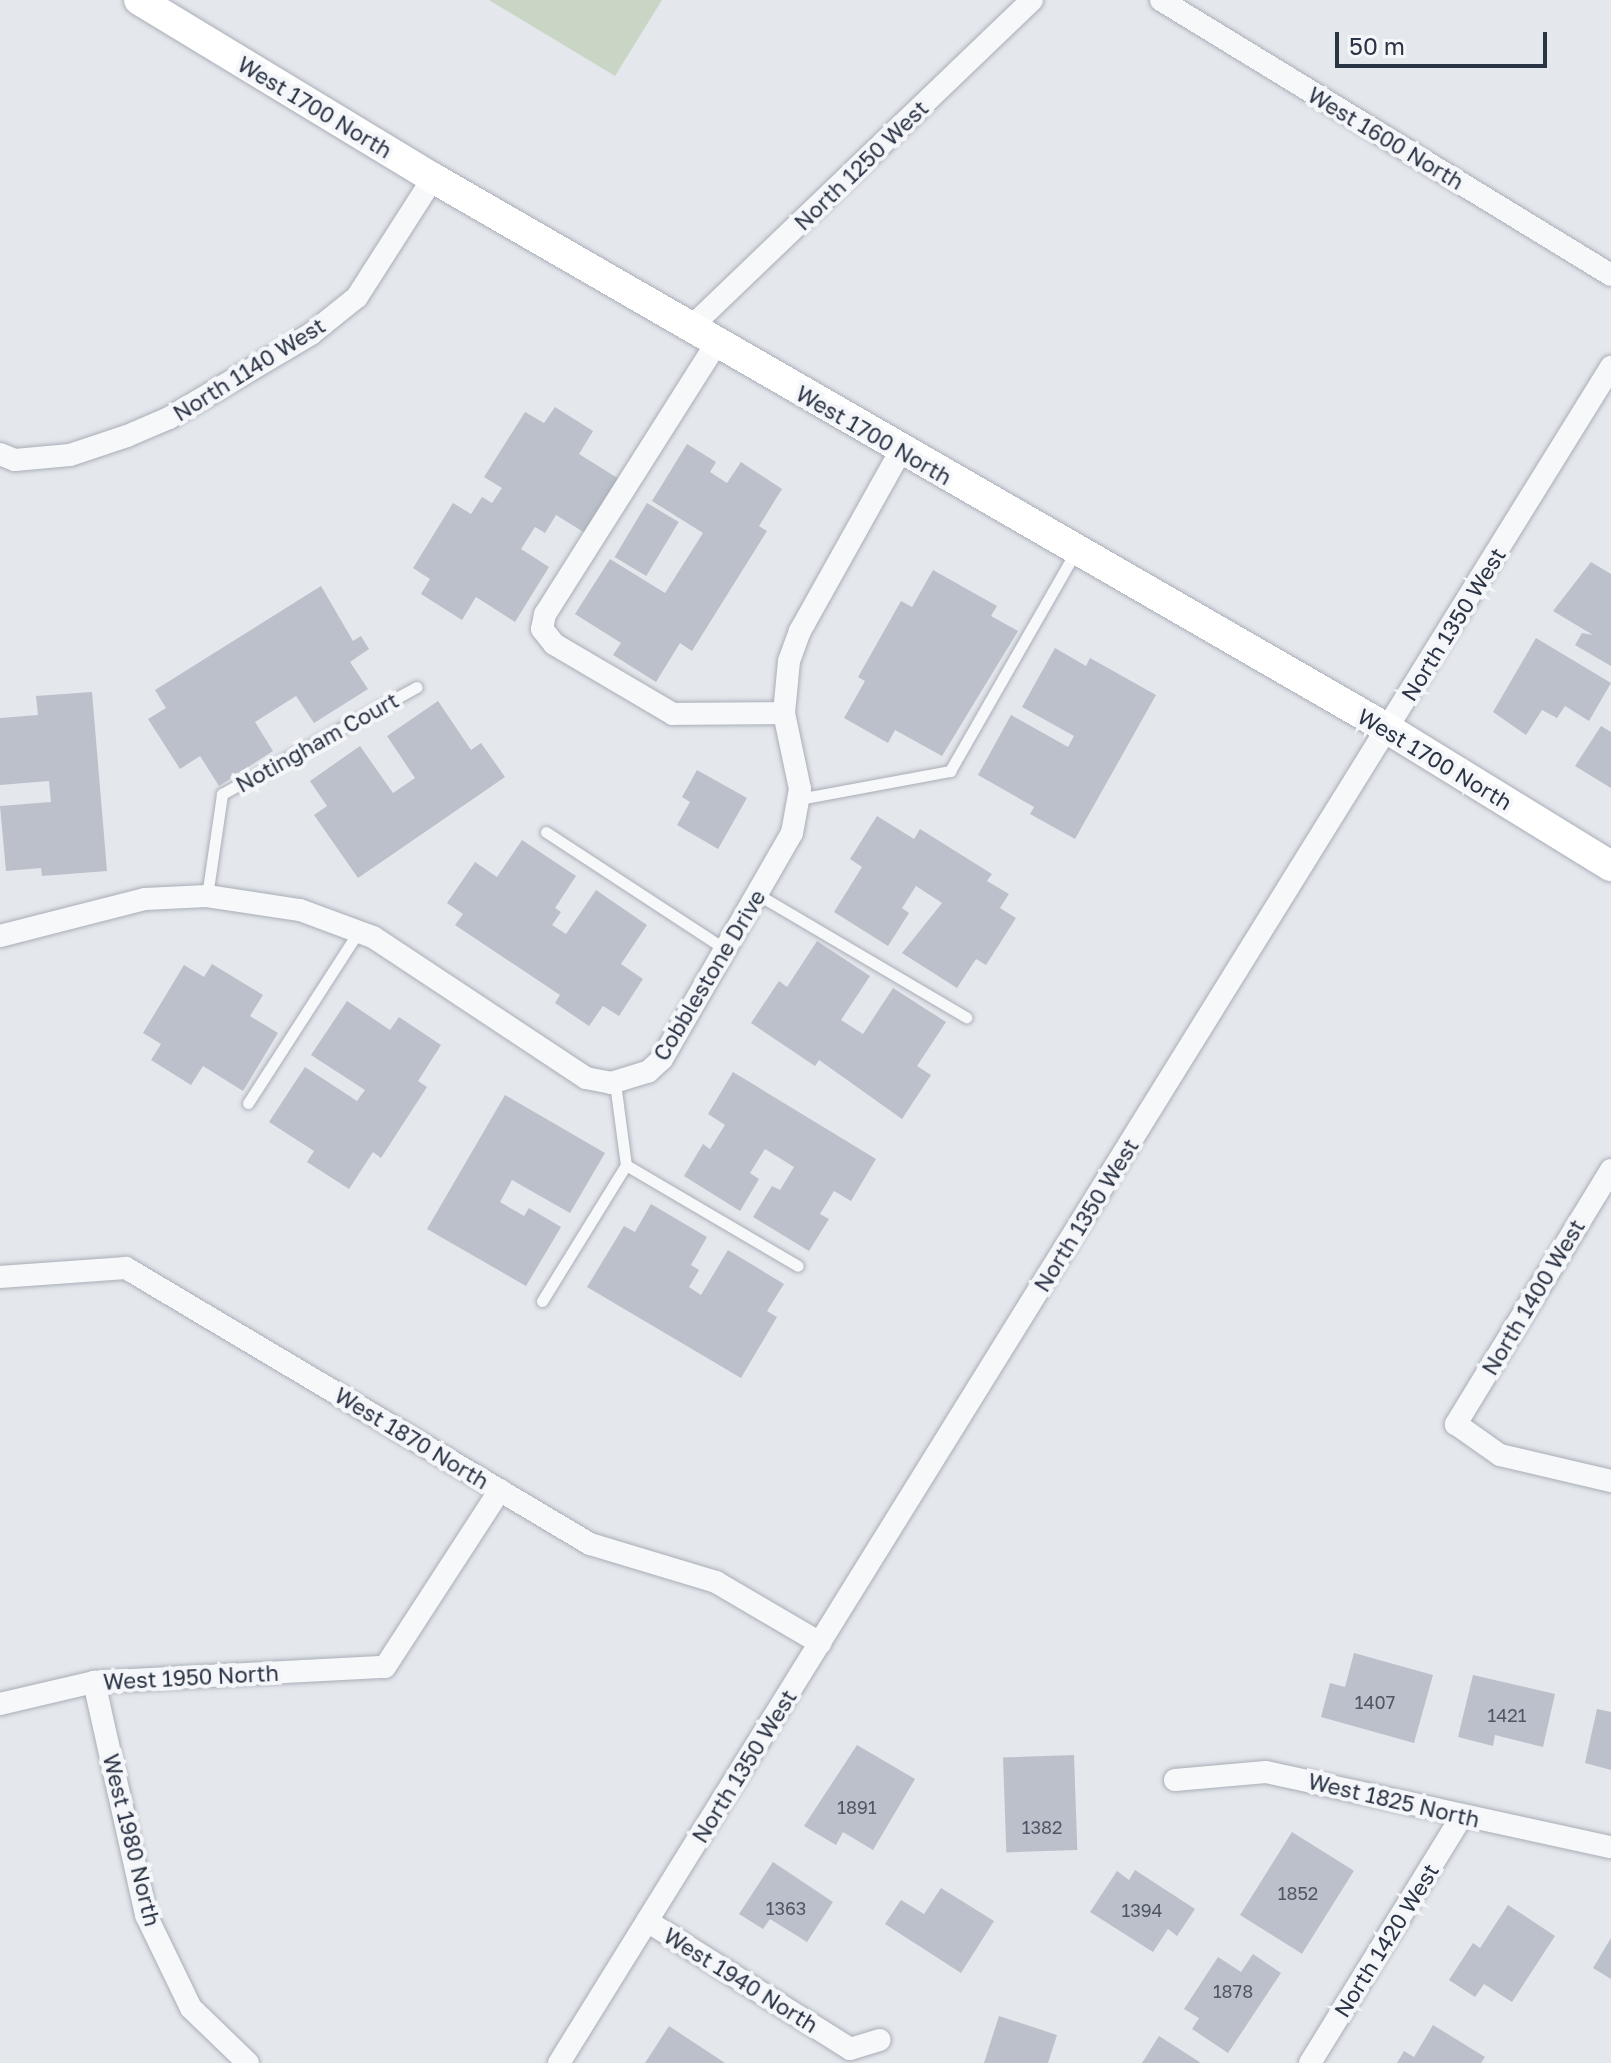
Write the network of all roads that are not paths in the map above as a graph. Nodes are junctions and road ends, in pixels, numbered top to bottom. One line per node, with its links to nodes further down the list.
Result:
1 (139, 0): 4 (street, West 1700 North)
2 (1032, 0): 6 (street, North 1250 West)
3 (1161, 0): 5 (street, West 1600 North)
4 (433, 178): 6 (street, West 1700 North); 10 (street, North 1140 West)
5 (1611, 275)
6 (689, 329): 7 (street, West 1700 North)
7 (716, 344): 9 (street, West 1700 North); 13 (street)
8 (1611, 367): 14 (street, North 1350 West)
9 (901, 450): 11 (street, West 1700 North); 13 (street, Cobblestone Drive)
10 (0, 454)
11 (1076, 551): 14 (street, West 1700 North); 15 (lane)
12 (417, 687): 19 (lane, Notingham Court)
13 (784, 713): 15 (street, Cobblestone Drive)
14 (1388, 729): 17 (street, West 1700 North); 33 (street, North 1350 West)
15 (799, 799): 18 (street, Cobblestone Drive)
16 (546, 832): 22 (lane)
17 (1611, 866)
18 (757, 894): 22 (street, Cobblestone Drive); 23 (lane)
19 (207, 896): 20 (street); 21 (street)
20 (359, 931): 24 (street); 25 (lane)
21 (0, 936)
22 (725, 949): 24 (street, Cobblestone Drive)
23 (966, 1017)
24 (615, 1083): 26 (lane)
25 (248, 1103)
26 (626, 1165): 28 (lane); 30 (lane)
27 (1611, 1170): 31 (street, North 1400 West)
28 (798, 1266)
29 (0, 1277): 32 (street, West 1870 North)
30 (542, 1301)
31 (1611, 1481)
32 (500, 1490): 33 (street, West 1870 North); 34 (street, West 1950 North)
33 (820, 1643): 39 (street, North 1350 West)
34 (94, 1682): 35 (street, West 1950 North); 41 (street, West 1980 North)
35 (0, 1704)
36 (1175, 1780): 37 (street, West 1825 North)
37 (1462, 1816): 38 (street, West 1825 North); 43 (street, North 1420 West)
38 (1611, 1847)
39 (647, 1921): 40 (street, West 1940 North); 42 (street, North 1350 West)
40 (880, 2040)
41 (248, 2063)
42 (559, 2063)
43 (1310, 2063)

